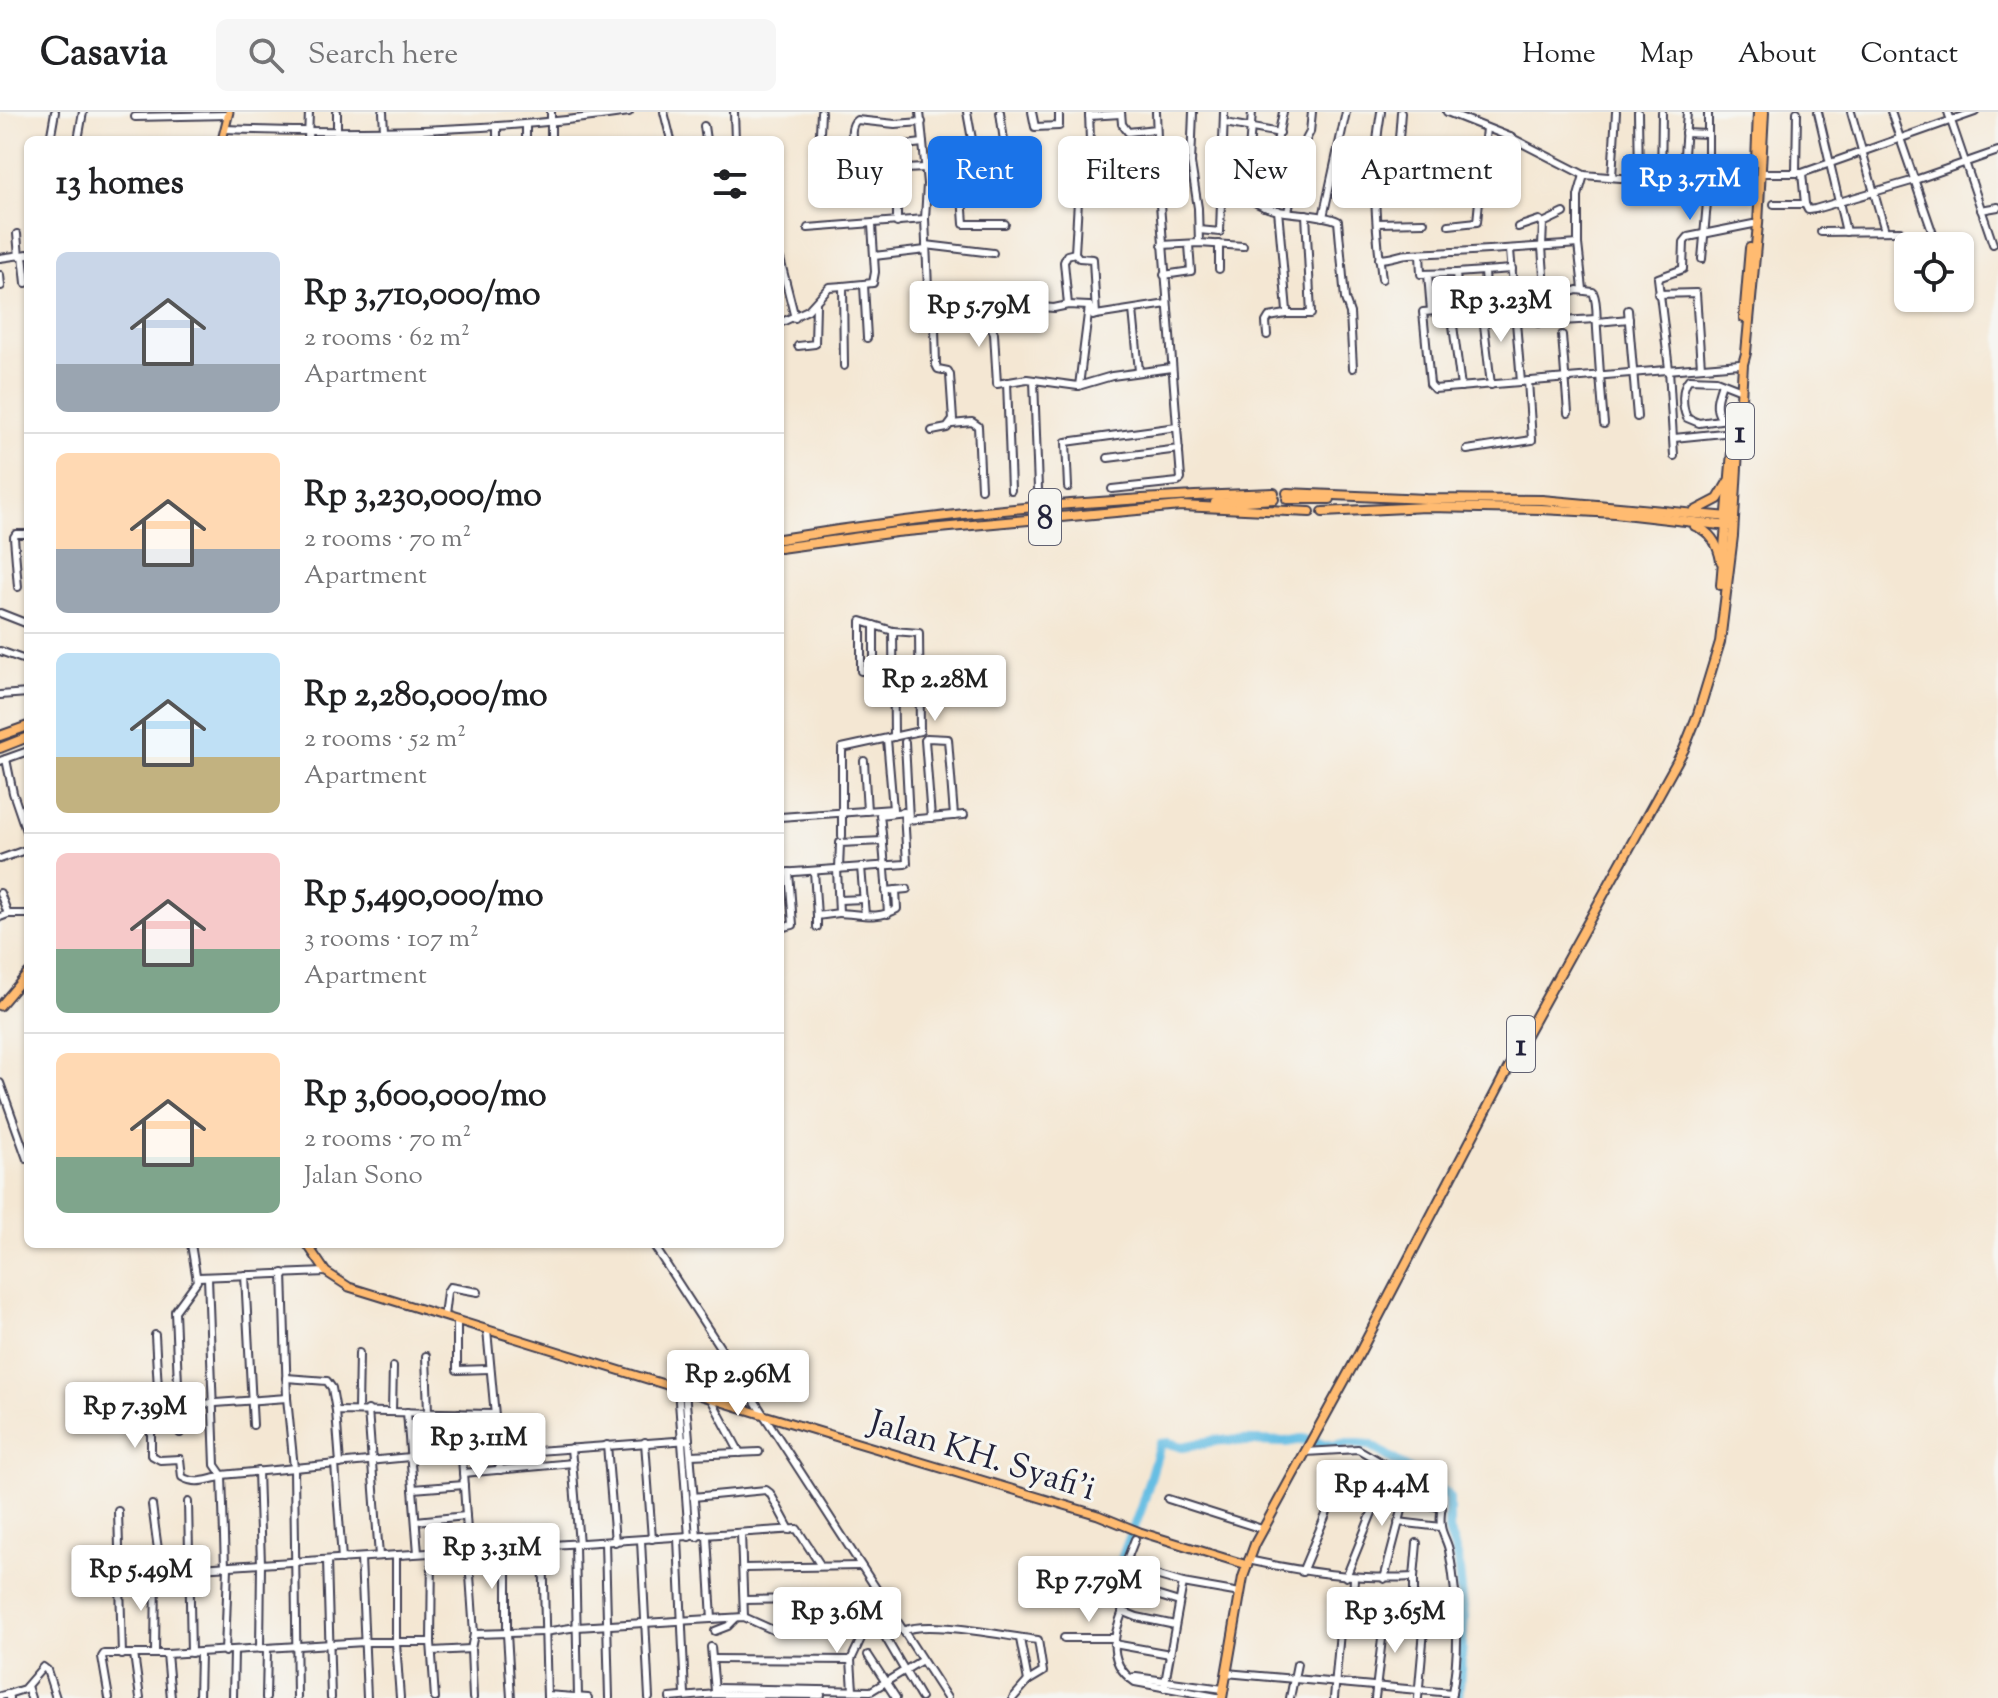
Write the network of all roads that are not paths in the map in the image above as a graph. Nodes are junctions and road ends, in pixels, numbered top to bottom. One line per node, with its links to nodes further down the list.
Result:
1 (55, 112): 64 (street)
2 (83, 112): 65 (street)
3 (309, 112): 60 (street)
4 (337, 112): 59 (street)
5 (383, 112): 56 (street)
6 (551, 112): 46 (street)
7 (629, 112): 41 (street)
8 (664, 112): 74 (street)
9 (734, 112): 76 (street)
10 (821, 112): 77 (street)
11 (920, 112): 45 (street)
12 (967, 112): 78 (street)
13 (1000, 112): 79 (street)
14 (1032, 112): 15 (street)
15 (1059, 112)
16 (1156, 112): 55 (street)
17 (1193, 112): 131 (street)
18 (1224, 112): 47 (street)
19 (1252, 112): 51 (street)
20 (1283, 112): 61 (street)
21 (1312, 112): 116 (street)
22 (1346, 112): 119 (street)
23 (1381, 112): 123 (street)
24 (1401, 112): 83 (street)
25 (1447, 112): 52 (street)
26 (1616, 112): 97 (street)
27 (1638, 112): 98 (street)
28 (1662, 112): 100 (street)
29 (1687, 112): 62 (street)
30 (1708, 112): 63 (street)
31 (1758, 112): 104 (highway, 1)
32 (1764, 112): 94 (highway, 1)
33 (1797, 112): 95 (street)
34 (1818, 112): 91 (street)
35 (1851, 112): 89 (street)
36 (1891, 112): 85 (street)
37 (1948, 112): 44 (street)
38 (1975, 112): 44 (street)
39 (228, 113): 43 (street); 53 (main road)
40 (1121, 113): 42 (street); 55 (street)
41 (602, 114): 46 (street)
42 (1089, 114): 150 (street)
43 (135, 117)
44 (1952, 121): 85 (street); 90 (street)
45 (922, 122): 86 (street); 86 (street)
46 (552, 123): 48 (street); 73 (street)
47 (1225, 123): 51 (street); 80 (street)
48 (526, 125): 50 (street); 72 (street)
49 (704, 126): 75 (street)
50 (497, 127): 54 (street); 71 (street)
51 (1251, 128): 61 (street); 81 (street)
52 (1486, 128): 84 (street); 128 (street)
53 (225, 129): 58 (street); 66 (main road)
54 (474, 129): 57 (street); 70 (street)
55 (1156, 129): 143 (street)
56 (384, 130): 57 (street); 59 (street)
57 (397, 130): 69 (street)
58 (276, 131): 60 (street); 67 (street)
59 (337, 131): 60 (street)
60 (310, 132): 68 (street)
61 (1280, 133): 82 (street)
62 (1685, 133): 63 (street); 101 (street)
63 (1708, 134): 103 (street)
64 (51, 136)
65 (79, 136)
66 (223, 136)
67 (275, 136)
68 (309, 136)
69 (397, 136)
70 (473, 136)
71 (497, 136)
72 (526, 136)
73 (551, 136)
74 (670, 136)
75 (705, 136)
76 (735, 136)
77 (819, 136)
78 (971, 136)
79 (1003, 136)
80 (1224, 136)
81 (1250, 136)
82 (1279, 136)
83 (1399, 136)
84 (1507, 136)
85 (1900, 138): 89 (street); 99 (street)
86 (923, 143): 92 (street)
87 (1521, 143): 96 (street)
88 (1998, 151): 90 (street)
89 (1862, 152): 91 (street); 105 (street)
90 (1965, 163): 99 (street); 115 (street)
91 (1830, 164): 95 (street); 106 (street)
92 (925, 168): 93 (street); 102 (street)
93 (912, 169)
94 (1770, 173): 95 (street); 241 (highway, 1)
95 (1799, 173): 108 (street)
96 (1584, 175): 97 (street); 141 (street)
97 (1612, 177): 98 (street)
98 (1639, 179): 100 (street)
99 (1915, 180): 105 (street); 136 (street)
100 (1661, 182): 101 (street)
101 (1682, 183): 103 (street)
102 (927, 184): 120 (street)
103 (1708, 185): 104 (street); 137 (street)
104 (1755, 189): 126 (highway, 1)
105 (1875, 192): 106 (street); 132 (street)
106 (1840, 202): 108 (street); 135 (street)
107 (1774, 204): 108 (street)
108 (1805, 204)
109 (1998, 207): 115 (street)
110 (897, 208): 122 (street)
111 (963, 208): 125 (street)
112 (1221, 208): 131 (street)
113 (1269, 208): 114 (street)
114 (1278, 210): 116 (street); 186 (street)
115 (1981, 210): 142 (street)
116 (1288, 212): 118 (street)
117 (1564, 213): 124 (street)
118 (1306, 214): 119 (street); 186 (street)
119 (1323, 217): 202 (street)
120 (925, 219): 122 (street); 147 (street)
121 (1424, 222): 123 (street)
122 (897, 223): 127 (street)
123 (1377, 223): 156 (street)
124 (1543, 223): 129 (street); 146 (street)
125 (1005, 224)
126 (1753, 224): 137 (street); 198 (highway, 1)
127 (872, 225): 130 (street); 154 (street)
128 (1449, 225)
129 (1518, 227)
130 (808, 228)
131 (1199, 230): 139 (street)
132 (1885, 231): 133 (street); 135 (street)
133 (1900, 231)
134 (1821, 232): 135 (street)
135 (1846, 232)
136 (1932, 232)
137 (1704, 233): 157 (street); 172 (street)
138 (17, 234): 153 (street)
139 (1199, 243): 140 (street); 144 (street)
140 (1219, 244): 145 (street); 158 (street)
141 (1578, 244): 146 (street); 170 (street)
142 (1993, 244)
143 (1162, 245): 144 (street); 165 (street)
144 (1189, 245): 165 (street)
145 (1243, 246)
146 (1542, 247): 148 (street); 175 (street)
147 (926, 248): 149 (street); 154 (street); 171 (street)
148 (1510, 250): 152 (street); 159 (street)
149 (993, 253)
150 (1075, 253): 178 (street); 187 (street)
151 (1420, 254): 152 (street); 156 (street); 162 (street)
152 (1450, 254): 161 (street)
153 (23, 255): 155 (street)
154 (874, 256): 167 (street)
155 (0, 258)
156 (1379, 259): 166 (street)
157 (1702, 259)
158 (1219, 269)
159 (1512, 269): 160 (street); 180 (street)
160 (1484, 271): 161 (street); 181 (street)
161 (1453, 273): 162 (street); 183 (street)
162 (1428, 274): 185 (street)
163 (0, 275): 168 (street)
164 (784, 275): 188 (street)
165 (1164, 275): 177 (street)
166 (1382, 279)
167 (864, 285): 169 (street); 196 (street)
168 (1, 286)
169 (843, 286): 176 (street); 199 (street)
170 (1583, 289): 173 (street); 190 (street)
171 (934, 291): 174 (street); 220 (street)
172 (1658, 294): 200 (street); 203 (street)
173 (1558, 297): 175 (street); 191 (street)
174 (992, 303): 178 (street); 209 (street)
175 (1546, 303): 180 (street)
176 (816, 304): 188 (street); 197 (street)
177 (1167, 304): 182 (street); 201 (street)
178 (1068, 305): 179 (street)
179 (1089, 306): 187 (street); 213 (street)
180 (1514, 306): 181 (street); 210 (street)
181 (1484, 307): 183 (street); 212 (street)
182 (1133, 310): 187 (street); 204 (street)
183 (1455, 310): 185 (street); 214 (street)
184 (1628, 310): 189 (street)
185 (1431, 311): 214 (street)
186 (1286, 314): 194 (street)
187 (1096, 315)
188 (795, 318): 192 (street)
189 (1629, 319): 190 (street); 205 (street)
190 (1596, 320): 191 (street); 206 (street)
191 (1561, 321): 193 (street)
192 (784, 322)
193 (1538, 323)
194 (1267, 335)
195 (1562, 335): 207 (street)
196 (867, 338)
197 (798, 346)
198 (1740, 364): 200 (street); 215 (highway, 1)
199 (844, 366)
200 (1701, 367): 203 (street)
201 (1171, 368): 204 (street); 222 (street)
202 (1353, 368)
203 (1669, 369): 205 (street); 225 (street)
204 (1139, 371): 213 (street)
205 (1634, 372): 206 (street); 217 (street)
206 (1600, 375): 207 (street); 221 (street)
207 (1565, 378): 210 (street); 216 (street)
208 (1034, 380): 209 (street); 213 (street); 233 (street)
209 (1007, 382): 235 (street)
210 (1524, 382): 212 (street); 227 (street)
211 (1722, 383): 215 (street); 218 (street); 218 (street)
212 (1491, 385): 214 (street)
213 (1079, 386)
214 (1461, 387)
215 (1739, 389): 219 (highway, 1)
216 (1568, 413)
217 (1637, 417)
218 (1721, 418): 219 (street)
219 (1734, 418): 224 (highway, 1)
220 (952, 424): 223 (street); 232 (street)
221 (1604, 424)
222 (1177, 427): 226 (street); 231 (street)
223 (932, 431)
224 (1733, 432): 225 (street); 230 (highway, 1)
225 (1674, 438): 228 (street)
226 (1179, 449): 229 (street); 234 (street)
227 (1467, 450)
228 (1674, 456)
229 (1108, 458)
230 (1731, 477): 240 (highway); 241 (highway, 1)
231 (1068, 487)
232 (981, 489)
233 (1038, 489)
234 (1112, 489)
235 (1011, 490)
236 (1181, 506): 238 (highway, 8); 243 (highway, 8); 244 (highway, 8)
237 (1426, 507): 239 (highway); 240 (highway); 240 (highway)
238 (1310, 512)
239 (1323, 512)
240 (1686, 517): 241 (highway); 247 (highway)
241 (1730, 522): 247 (highway, 1); 253 (highway, 1)
242 (24, 534): 245 (street)
243 (784, 538)
244 (784, 547)
245 (17, 562): 246 (street); 248 (street)
246 (24, 562)
247 (1723, 569): 253 (highway, 1)
248 (18, 587)
249 (0, 613): 250 (street)
250 (24, 622)
251 (874, 625): 251 (street); 252 (street)
252 (893, 631): 260 (street); 260 (street)
253 (1717, 649): 346 (highway, 1)
254 (0, 651): 255 (street)
255 (24, 660)
256 (24, 693): 257 (street)
257 (0, 695)
258 (24, 727): 259 (highway)
259 (0, 736)
260 (891, 738): 267 (street); 268 (street)
261 (24, 739): 263 (highway)
262 (905, 742): 273 (street)
263 (0, 748)
264 (24, 752): 265 (street)
265 (3, 760): 274 (street)
266 (864, 761): 267 (street)
267 (867, 811): 268 (street)
268 (841, 813): 271 (street); 275 (street)
269 (964, 815): 270 (street)
270 (954, 816): 272 (street); 272 (street)
271 (784, 817)
272 (931, 818): 273 (street)
273 (907, 820): 276 (street); 279 (street)
274 (24, 825)
275 (842, 836)
276 (883, 841): 279 (street); 281 (street)
277 (24, 850): 278 (street)
278 (0, 859)
279 (884, 865): 280 (street); 287 (street)
280 (861, 867): 281 (street); 289 (street)
281 (838, 869): 282 (street); 290 (street)
282 (814, 871): 283 (street); 296 (street)
283 (789, 872): 284 (street); 298 (street)
284 (784, 873)
285 (907, 889): 286 (street)
286 (896, 890): 287 (street); 294 (street)
287 (886, 891): 294 (street)
288 (0, 893): 292 (street)
289 (864, 899): 290 (street); 295 (street)
290 (839, 900): 291 (street)
291 (839, 913): 295 (street); 296 (street)
292 (8, 914): 293 (street); 297 (street)
293 (24, 914)
294 (888, 914): 295 (street)
295 (865, 915)
296 (817, 916): 299 (street)
297 (0, 917)
298 (784, 927)
299 (817, 927)
300 (24, 978): 301 (main road)
301 (0, 1006)
302 (0, 1083): 303 (street)
303 (24, 1151)
304 (192, 1248): 310 (street)
305 (310, 1248): 307 (main road, Jalan KH. Syafi'i)
306 (656, 1248): 337 (street)
307 (326, 1272): 308 (street); 313 (main road, Jalan KH. Syafi'i)
308 (283, 1273): 309 (street); 321 (street)
309 (245, 1275): 311 (street); 325 (street)
310 (198, 1277): 311 (street); 327 (street)
311 (208, 1277): 326 (street)
312 (478, 1292): 313 (street)
313 (444, 1316): 314 (main road, Jalan KH. Syafi'i)
314 (457, 1320): 315 (main road, Jalan KH. Syafi'i); 320 (street)
315 (487, 1330): 320 (street); 322 (main road, Jalan KH. Syafi'i)
316 (155, 1335): 328 (street)
317 (359, 1353): 329 (street)
318 (426, 1356): 334 (street)
319 (393, 1367): 332 (street)
320 (490, 1369): 336 (street)
321 (286, 1378): 324 (street); 331 (street)
322 (681, 1389): 323 (main road, Jalan KH. Syafi'i); 340 (street)
323 (710, 1397): 337 (main road, Jalan KH. Syafi'i); 347 (street)
324 (287, 1398): 325 (street); 354 (street)
325 (251, 1400): 326 (street); 338 (street)
326 (214, 1403): 327 (street); 359 (street)
327 (178, 1405): 328 (street); 339 (street)
328 (159, 1407): 359 (street)
329 (358, 1410): 330 (street); 331 (street)
330 (368, 1410): 332 (street); 350 (street)
331 (336, 1411): 352 (street)
332 (392, 1411): 333 (street)
333 (407, 1412): 334 (street); 349 (street)
334 (428, 1412): 335 (street)
335 (459, 1413): 336 (street); 344 (street)
336 (493, 1414): 356 (street)
337 (764, 1415): 379 (main road, Jalan KH. Syafi'i); 403 (street)
338 (253, 1425)
339 (180, 1433)
340 (686, 1440): 341 (street); 348 (street); 364 (street)
341 (645, 1442): 342 (street); 383 (street)
342 (607, 1445): 343 (street); 386 (street)
343 (571, 1448): 351 (street); 353 (street)
344 (462, 1452): 349 (street); 358 (street)
345 (759, 1452): 347 (street)
346 (1305, 1452): 355 (street); 376 (highway, 1)
347 (740, 1453): 348 (street)
348 (691, 1455): 365 (street)
349 (411, 1457): 350 (street); 362 (street)
350 (372, 1460): 352 (street); 395 (street)
351 (573, 1463): 353 (street); 388 (street)
352 (338, 1464): 354 (street); 397 (street)
353 (535, 1466): 356 (street)
354 (294, 1468): 357 (street); 399 (street)
355 (1390, 1468): 360 (street); 410 (street)
356 (500, 1470): 358 (street)
357 (258, 1471): 359 (street); 401 (street)
358 (463, 1473): 361 (street)
359 (222, 1476): 404 (street)
360 (1410, 1480): 367 (street); 370 (street)
361 (464, 1485): 362 (street); 372 (street)
362 (413, 1489): 373 (street)
363 (1335, 1493): 408 (street)
364 (686, 1497): 365 (street); 381 (street)
365 (695, 1497): 377 (street); 381 (street)
366 (1168, 1499): 376 (street)
367 (1404, 1499): 370 (street); 374 (street)
368 (188, 1502): 406 (street)
369 (152, 1505): 407 (street)
370 (1442, 1508): 375 (street)
371 (118, 1511): 409 (street)
372 (466, 1516): 373 (street); 391 (street)
373 (416, 1521): 393 (street)
374 (1398, 1522): 375 (street); 412 (street)
375 (1441, 1527): 482 (street)
376 (1262, 1529): 400 (highway, 1)
377 (790, 1530): 378 (street); 402 (street)
378 (741, 1533): 380 (street); 405 (street)
379 (1137, 1535): 400 (main road, Jalan KH. Syafi'i); 413 (street)
380 (707, 1536): 381 (street); 420 (street)
381 (693, 1537): 382 (street)
382 (678, 1538): 383 (street); 422 (street)
383 (652, 1539): 384 (street)
384 (641, 1540): 386 (street); 424 (street)
385 (605, 1542): 386 (street); 388 (street); 428 (street)
386 (615, 1542)
387 (1417, 1543): 411 (street)
388 (577, 1544): 389 (street); 429 (street)
389 (543, 1546): 390 (street); 433 (street)
390 (507, 1548): 391 (street); 435 (street)
391 (469, 1551): 392 (street); 434 (street)
392 (432, 1552): 393 (street); 442 (street)
393 (418, 1553): 394 (street)
394 (396, 1555): 395 (street); 440 (street)
395 (379, 1556): 396 (street)
396 (361, 1558): 397 (street); 439 (street)
397 (342, 1559): 398 (street)
398 (327, 1560): 399 (street); 441 (street)
399 (294, 1562): 401 (street); 443 (street)
400 (1248, 1562): 408 (street); 414 (highway, 1)
401 (261, 1564): 404 (street); 445 (street)
402 (821, 1566): 403 (street); 405 (street)
403 (861, 1566): 417 (street)
404 (227, 1567): 406 (street); 448 (street)
405 (744, 1568): 415 (street)
406 (191, 1570): 407 (street); 449 (street)
407 (159, 1572): 409 (street); 452 (street)
408 (1302, 1572): 410 (street)
409 (122, 1573): 455 (street)
410 (1350, 1577): 412 (street); 421 (street)
411 (1414, 1577): 412 (street); 426 (street)
412 (1384, 1579)
413 (1183, 1583): 414 (street); 416 (street)
414 (1240, 1593): 462 (highway, 1)
415 (744, 1600): 417 (street); 419 (street)
416 (1179, 1602): 418 (street); 427 (street)
417 (885, 1603): 425 (street)
418 (1122, 1614): 427 (street); 438 (street)
419 (740, 1618): 420 (street); 430 (street); 431 (street)
420 (712, 1619): 422 (street)
421 (1352, 1620): 423 (street); 466 (street)
422 (681, 1621): 424 (street); 477 (street)
423 (1384, 1622): 426 (street); 471 (street)
424 (645, 1623): 428 (street); 501 (street)
425 (897, 1623): 430 (street); 432 (street)
426 (1414, 1623): 472 (street)
427 (1175, 1625): 454 (street)
428 (608, 1626): 429 (street); 500 (street)
429 (577, 1627): 433 (street); 483 (street)
430 (872, 1630): 458 (street); 461 (street)
431 (715, 1631)
432 (903, 1631): 437 (street); 459 (street)
433 (544, 1632): 435 (street); 481 (street)
434 (474, 1634): 435 (street); 446 (street)
435 (507, 1634): 498 (street)
436 (1064, 1638): 438 (street)
437 (1020, 1639): 464 (street); 464 (street)
438 (1114, 1641): 454 (street); 467 (street)
439 (365, 1642): 440 (street); 441 (street); 494 (street)
440 (396, 1643): 442 (street); 495 (street)
441 (331, 1645): 443 (street); 493 (street)
442 (432, 1646): 446 (street); 496 (street)
443 (297, 1647): 445 (street); 492 (street)
444 (711, 1647): 457 (street)
445 (263, 1649): 447 (street); 491 (street)
446 (471, 1649): 497 (street)
447 (234, 1651): 448 (street); 490 (street)
448 (225, 1652): 450 (street)
449 (191, 1653): 450 (street); 453 (street)
450 (200, 1653): 489 (street)
451 (134, 1654): 452 (street); 455 (street); 487 (street)
452 (155, 1654): 453 (street)
453 (167, 1654): 488 (street)
454 (1170, 1654): 467 (street)
455 (122, 1655): 486 (street)
456 (868, 1655): 465 (street)
457 (712, 1659): 458 (street); 475 (street)
458 (851, 1660): 473 (street)
459 (922, 1660): 461 (street); 505 (street)
460 (1297, 1664): 463 (street)
461 (904, 1671): 465 (street); 504 (street)
462 (1226, 1673): 463 (street); 478 (highway, 1)
463 (1294, 1680): 466 (street); 507 (street)
464 (1028, 1681): 506 (street)
465 (886, 1682): 473 (street); 503 (street)
466 (1336, 1683): 471 (street); 508 (street)
467 (1165, 1684): 470 (street)
468 (1196, 1685): 470 (street); 474 (street); 478 (street)
469 (27, 1686): 480 (street); 484 (street); 485 (street)
470 (1177, 1686): 474 (street)
471 (1377, 1686): 472 (street); 509 (street)
472 (1420, 1689): 482 (street); 510 (street)
473 (853, 1690): 476 (street)
474 (1194, 1693): 478 (street)
475 (716, 1694): 476 (street); 477 (street)
476 (821, 1694)
477 (685, 1695): 502 (street)
478 (1222, 1695)
479 (0, 1696): 480 (street)
480 (9, 1696)
481 (547, 1696): 483 (street)
482 (1451, 1696)
483 (578, 1697): 499 (street)
484 (31, 1698)
485 (56, 1698)
486 (109, 1698)
487 (140, 1698)
488 (171, 1698)
489 (199, 1698)
490 (233, 1698)
491 (266, 1698)
492 (297, 1698)
493 (331, 1698)
494 (367, 1698)
495 (400, 1698)
496 (435, 1698)
497 (473, 1698)
498 (511, 1698)
499 (588, 1698)
500 (609, 1698)
501 (649, 1698)
502 (672, 1698)
503 (896, 1698)
504 (921, 1698)
505 (947, 1698)
506 (1013, 1698)
507 (1290, 1698)
508 (1334, 1698)
509 (1375, 1698)
510 (1418, 1698)

